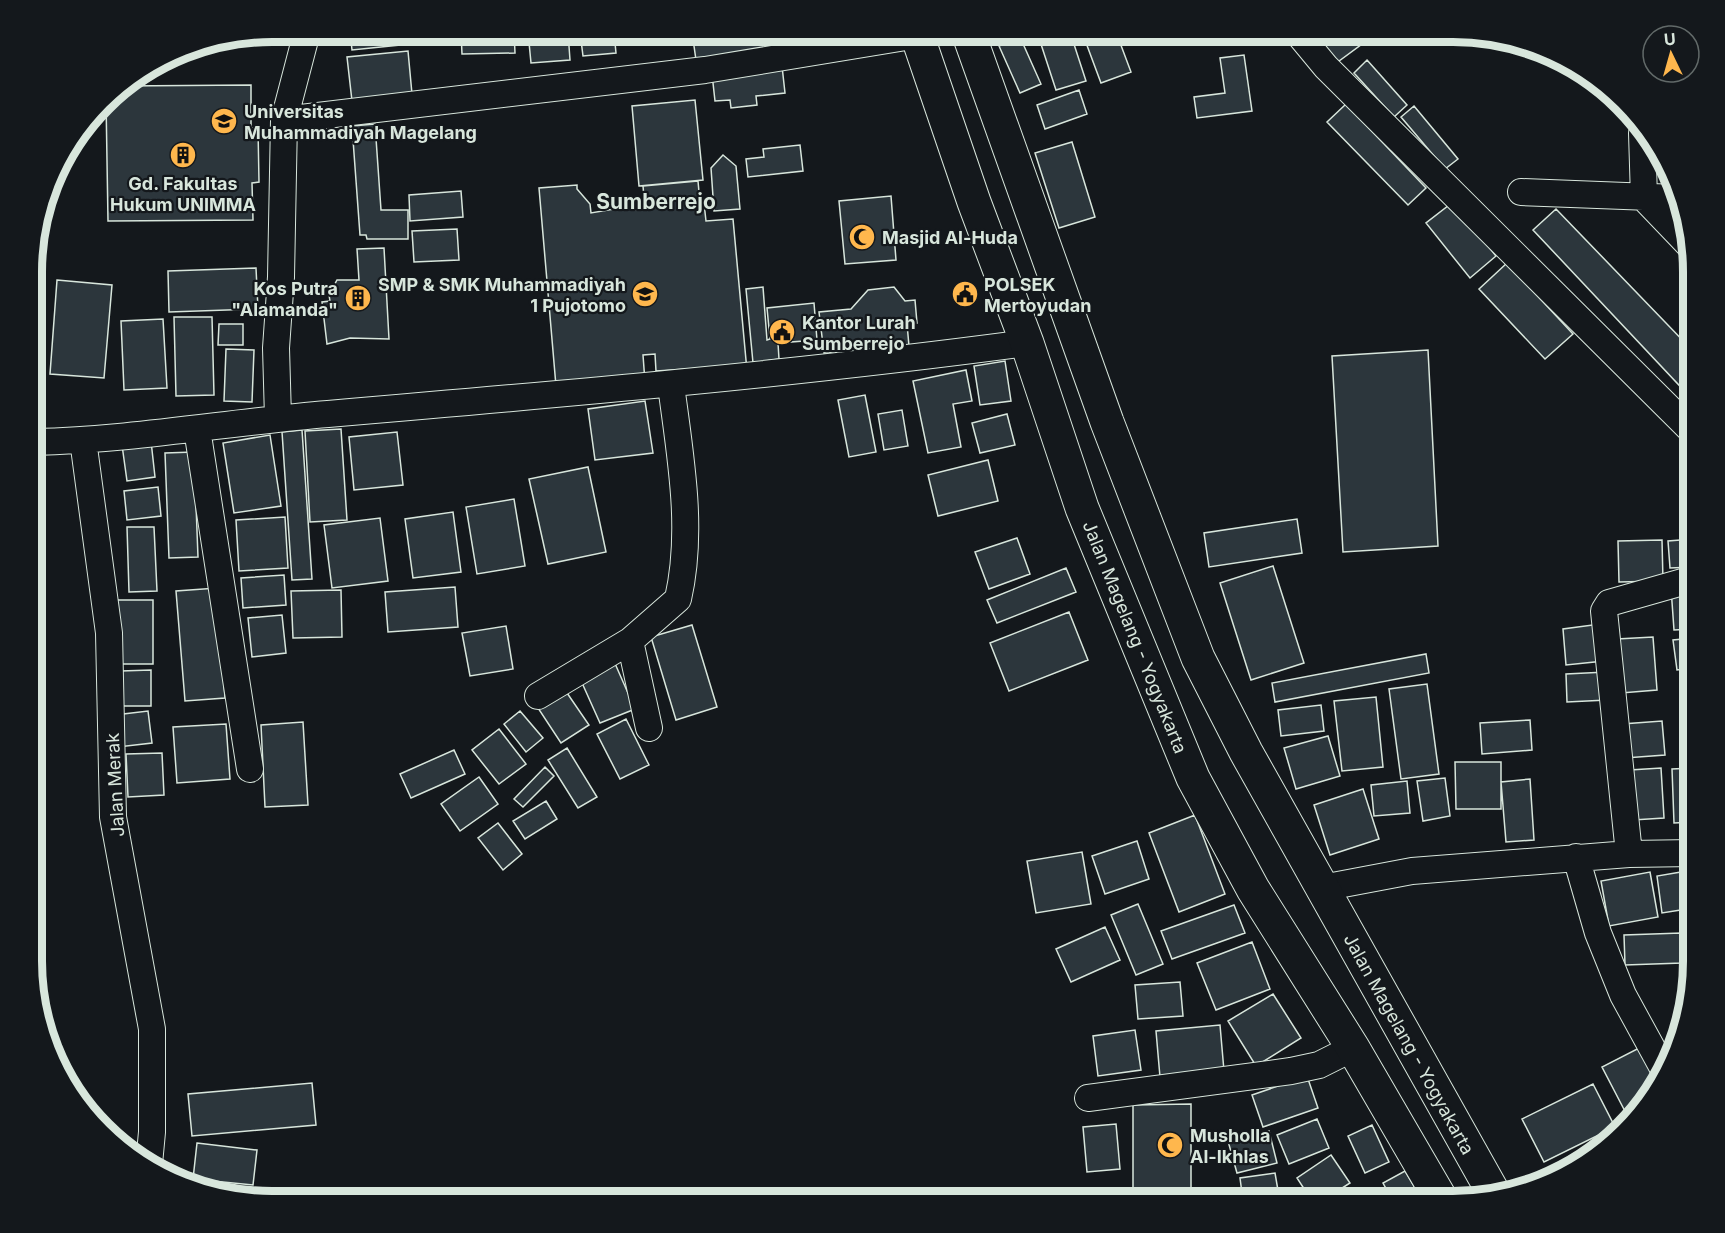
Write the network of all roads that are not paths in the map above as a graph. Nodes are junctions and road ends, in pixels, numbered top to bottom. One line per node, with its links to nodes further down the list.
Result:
1 (304, 42): 6 (street)
2 (865, 42): 6 (street)
3 (920, 42): 12 (highway, Jalan Magelang - Yogyakarta)
4 (972, 42): 9 (highway, Jalan Magelang - Yogyakarta)
5 (1305, 42): 17 (street)
6 (284, 120): 16 (street)
7 (1642, 141): 10 (street)
8 (1521, 192): 10 (street)
9 (1026, 195): 12 (highway); 29 (highway, Jalan Magelang - Yogyakarta)
10 (1644, 198): 11 (street); 13 (street)
11 (1671, 198)
12 (974, 202): 14 (highway, Jalan Magelang - Yogyakarta)
13 (1680, 236)
14 (1027, 343): 15 (street); 30 (highway, Jalan Magelang - Yogyakarta)
15 (671, 385): 16 (street); 22 (street)
16 (278, 418): 18 (street)
17 (1683, 422)
18 (197, 429): 19 (street); 25 (street)
19 (83, 440): 20 (street); 33 (street, Jalan Merak)
20 (42, 442)
21 (1683, 582): 27 (street)
22 (630, 640): 23 (street); 24 (street)
23 (538, 696)
24 (649, 728)
25 (250, 769)
26 (1683, 853): 27 (street)
27 (1629, 854): 28 (street)
28 (1576, 858): 29 (street); 31 (street)
29 (1322, 888): 34 (highway, Jalan Magelang - Yogyakarta)
30 (1353, 1048): 32 (street); 35 (highway, Jalan Magelang - Yogyakarta)
31 (1660, 1062)
32 (1088, 1098)
33 (150, 1156)
34 (1491, 1188)
35 (1436, 1191)

